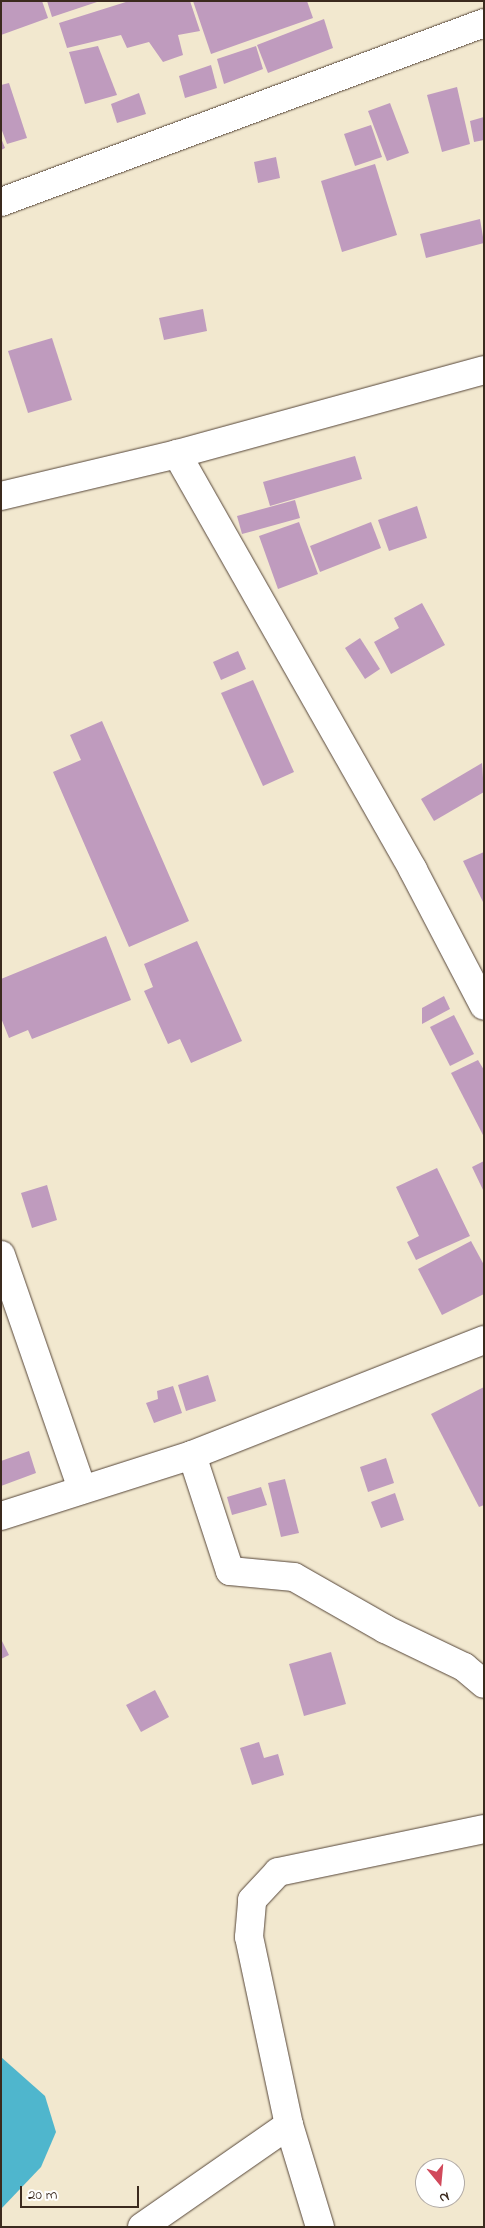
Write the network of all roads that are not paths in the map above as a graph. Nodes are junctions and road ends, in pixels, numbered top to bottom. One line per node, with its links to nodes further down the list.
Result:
1 (484, 23): 2 (street)
2 (1, 202)
3 (484, 370): 4 (street)
4 (177, 454): 5 (street); 6 (street)
5 (1, 496)
6 (484, 1006)
7 (1, 1255): 10 (street)
8 (484, 1340): 9 (street)
9 (192, 1455): 10 (street); 12 (street)
10 (82, 1489): 11 (street)
11 (1, 1516)
12 (484, 1684)
13 (484, 1829): 14 (street)
14 (289, 2126): 15 (street); 16 (street)
15 (142, 2227)
16 (320, 2227)

